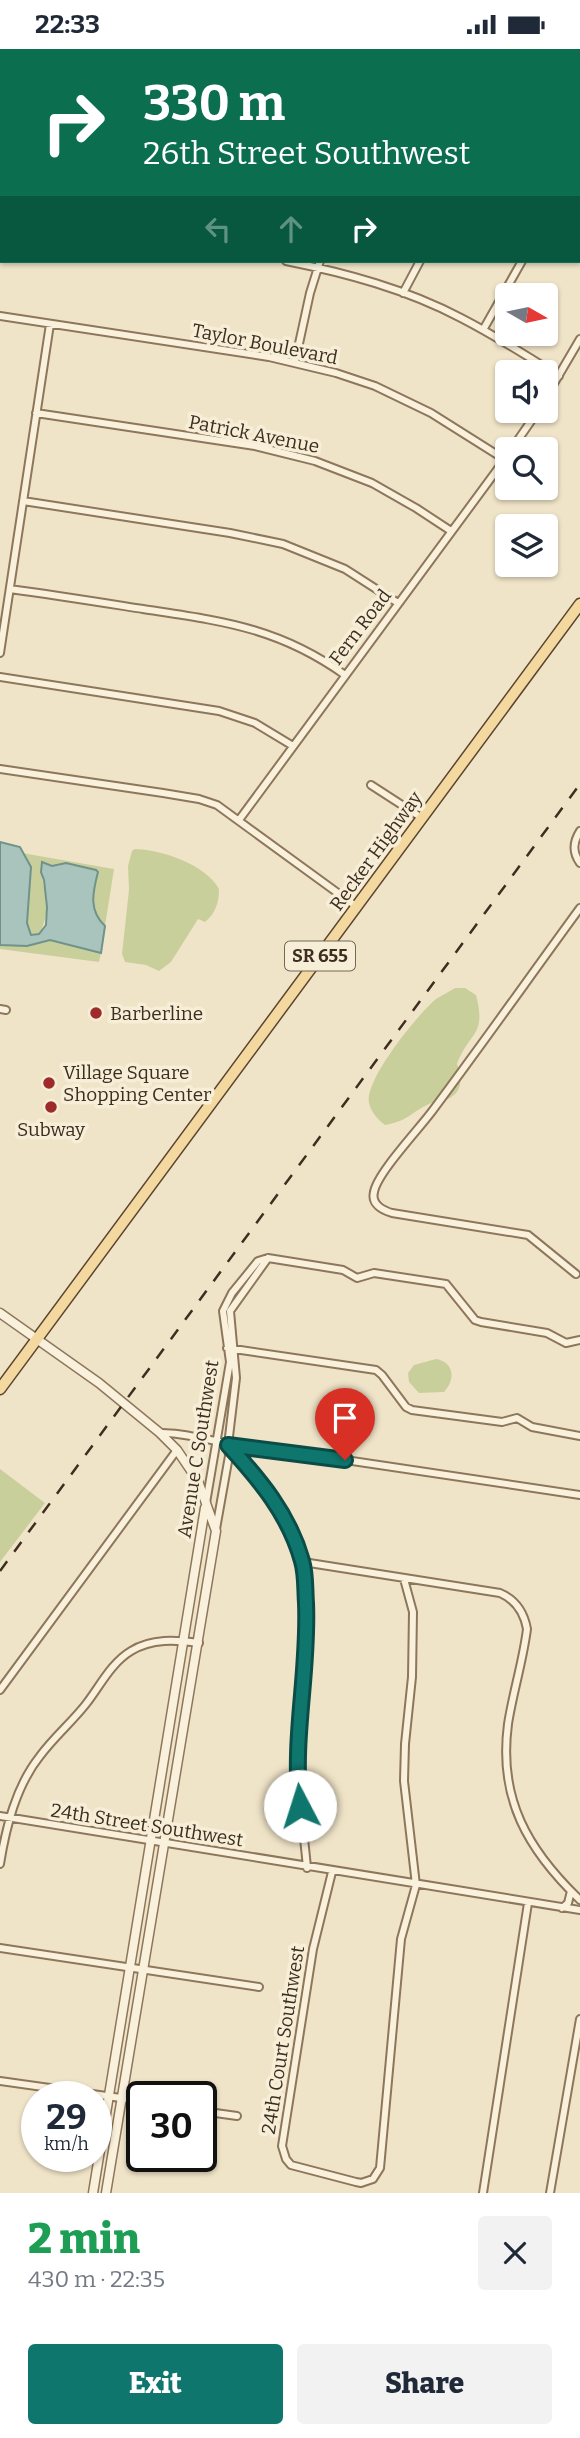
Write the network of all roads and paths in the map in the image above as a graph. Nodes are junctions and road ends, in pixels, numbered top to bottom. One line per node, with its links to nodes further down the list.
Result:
1 (419, 263): 4 (street)
2 (522, 263): 7 (street)
3 (319, 264): 4 (street); 9 (street)
4 (403, 293): 7 (street)
5 (0, 316): 6 (street, Taylor Boulevard)
6 (50, 324): 9 (street, Taylor Boulevard); 11 (street)
7 (483, 330): 10 (street)
8 (580, 339): 10 (street)
9 (295, 362): 12 (street, Taylor Boulevard)
10 (559, 376)
11 (36, 414): 14 (street); 15 (street, Patrick Avenue)
12 (495, 450)
13 (495, 472): 15 (street, Fern Road)
14 (23, 501): 16 (street); 17 (street)
15 (451, 531): 17 (street, Fern Road)
16 (10, 589): 19 (street); 20 (street)
17 (398, 603): 20 (street, Fern Road)
18 (580, 604): 25 (main road, Recker Highway / SR 655)
19 (0, 653)
20 (345, 675): 22 (street, Fern Road)
21 (0, 677): 22 (street)
22 (293, 746): 26 (street, Fern Road)
23 (0, 769): 26 (street)
24 (371, 785): 25 (street)
25 (422, 818): 29 (main road, Recker Highway / SR 655)
26 (239, 820): 29 (street)
27 (580, 831): 28 (street)
28 (580, 863)
29 (356, 907): 34 (main road, Recker Highway / SR 655)
30 (580, 908): 31 (street)
31 (576, 1273)
32 (0, 1313): 34 (street)
33 (580, 1340): 35 (street, Avenue C Southwest)
34 (37, 1341): 36 (main road, Recker Highway / SR 655); 37 (street)
35 (231, 1348): 38 (street); 39 (street, Avenue C Southwest); 40 (street, Avenue C Southwest)
36 (0, 1389)
37 (160, 1433): 39 (street); 41 (street)
38 (580, 1436)
39 (217, 1443): 40 (street); 43 (street, Avenue C Southwest)
40 (228, 1445): 42 (street); 44 (street, Avenue C Southwest); 45 (street)
41 (177, 1450): 43 (street); 49 (street)
42 (580, 1495)
43 (206, 1505): 44 (street); 47 (street, Avenue C Southwest)
44 (216, 1531): 48 (street, Avenue C Southwest)
45 (303, 1562): 46 (street); 55 (street)
46 (404, 1579): 57 (street); 58 (street)
47 (184, 1641): 48 (street); 51 (street); 52 (street, Avenue C Southwest)
48 (198, 1643): 53 (street, Avenue C Southwest)
49 (0, 1690)
50 (0, 1816): 51 (street, 24th Street Southwest)
51 (8, 1817): 52 (street, 24th Street Southwest); 54 (street)
52 (152, 1840): 53 (street, 24th Street Southwest); 64 (street, Avenue C Southwest)
53 (165, 1843): 55 (street, 24th Street Southwest); 65 (street, Avenue C Southwest)
54 (0, 1864)
55 (307, 1868): 56 (street, 24th Street Southwest)
56 (332, 1872): 57 (street, 24th Street Southwest); 57 (street, 24th Court Southwest)
57 (416, 1885): 60 (street, 24th Street Southwest)
58 (571, 1891): 59 (street); 61 (street)
59 (580, 1900)
60 (528, 1903): 61 (street, 24th Street Southwest); 79 (street)
61 (562, 1908): 62 (street, 24th Street Southwest)
62 (580, 1910)
63 (0, 1948): 64 (street)
64 (130, 1967): 65 (street); 69 (street, Avenue C Southwest)
65 (144, 1969): 66 (street); 72 (street, Avenue C Southwest)
66 (259, 1987)
67 (580, 2019): 80 (street)
68 (0, 2081): 70 (street)
69 (112, 2081)
70 (21, 2084)
71 (112, 2097): 72 (street)
72 (122, 2098): 73 (street); 78 (street, Avenue C Southwest)
73 (126, 2099)
74 (217, 2113): 75 (street)
75 (237, 2116)
76 (96, 2172): 77 (street, Avenue C Southwest)
77 (93, 2193)
78 (106, 2193)
79 (483, 2193)
80 (550, 2193)

